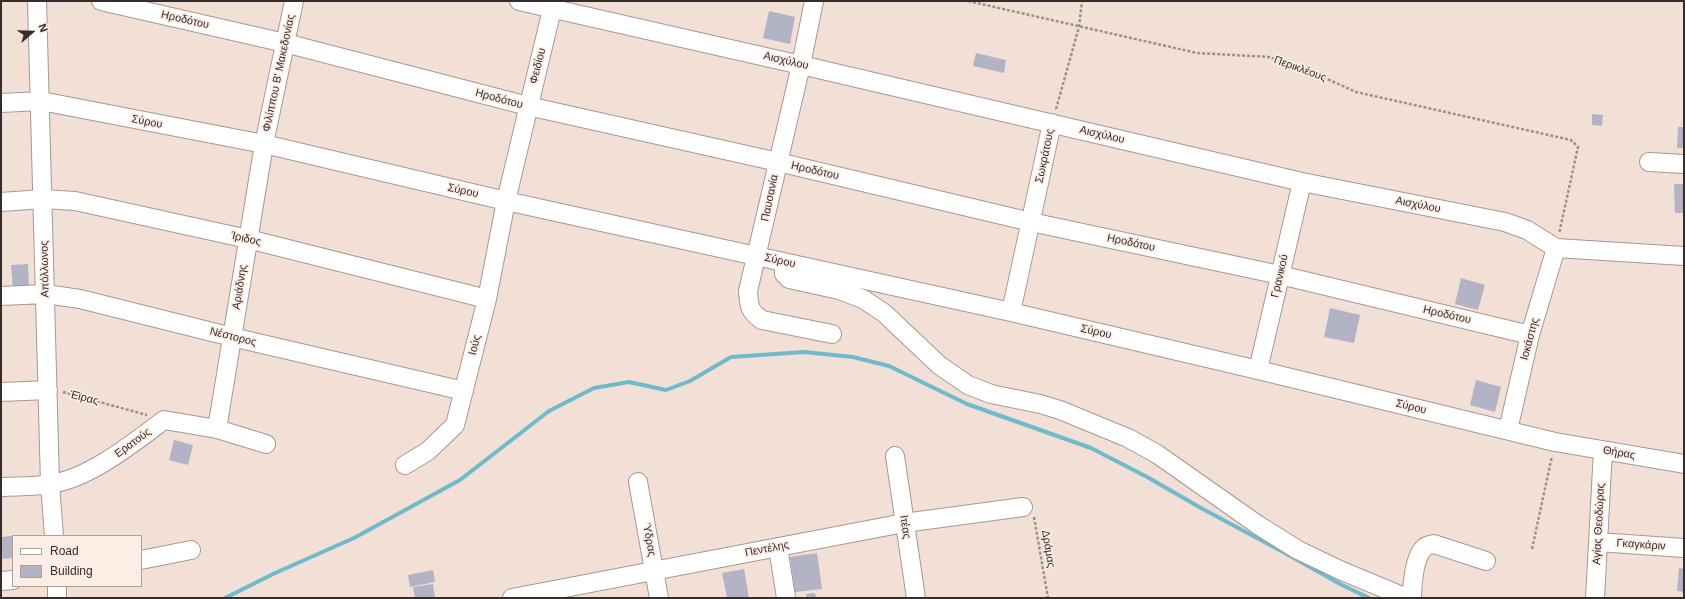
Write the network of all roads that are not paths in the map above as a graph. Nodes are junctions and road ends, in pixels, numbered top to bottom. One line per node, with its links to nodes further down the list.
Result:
1 (38, 1): 9 (street, Απόλλωνος)
2 (101, 1): 7 (street, Ηροδότου)
3 (294, 1): 7 (street, Φιλίππου Β' Μακεδονίας)
4 (519, 1): 6 (street, Αισχύλου)
5 (814, 1): 8 (street, Παυσανία)
6 (553, 5): 8 (street, Αισχύλου); 11 (street, Φειδίου)
7 (285, 43): 11 (street, Ηροδότου); 13 (street, Φιλίππου Β' Μακεδονίας)
8 (801, 65): 12 (street, Αισχύλου); 14 (street, Παυσανία)
9 (41, 101): 10 (street, Σύρου); 13 (street, Σύρου); 18 (street, Απόλλωνος)
10 (1, 103)
11 (528, 106): 14 (street, Ηροδότου); 19 (street, Φειδίου)
12 (1052, 123): 17 (street, Αισχύλου); 21 (street, Σωκράτους)
13 (264, 144): 19 (street, Σύρου); 22 (street, Αριάδνης)
14 (778, 162): 21 (street, Ηροδότου); 24 (street, Παυσανία)
15 (1649, 162): 16 (street)
16 (1684, 164)
17 (1302, 182): 23 (street, Αισχύλου); 27 (street, Γρανικού)
18 (43, 199): 20 (street, Ίριδος); 22 (street, Ίριδος); 28 (street, Απόλλωνος)
19 (506, 201): 24 (street, Σύρου); 30 (street, Ιούς)
20 (1, 202)
21 (1031, 222): 27 (street, Ηροδότου); 31 (street, Σωκράτους)
22 (248, 239): 30 (street, Ίριδος); 34 (street, Αριάδνης)
23 (1556, 248): 25 (street, Αισχύλου); 33 (street, Ιοκάστης)
24 (757, 256): 26 (street, Σύρου); 32 (street, Παυσανία)
25 (1684, 256)
26 (784, 262): 31 (street, Σύρου); 68 (street)
27 (1280, 275): 33 (street, Ηροδότου); 35 (street, Γρανικού)
28 (46, 294): 29 (street, Νέστορος); 34 (street, Νέστορος); 36 (street, Απόλλωνος)
29 (1, 296)
30 (487, 299): 37 (street, Ιούς)
31 (1011, 312): 35 (street, Σύρου)
32 (832, 334)
33 (1530, 335): 40 (street, Ιοκάστης)
34 (232, 337): 37 (street, Νέστορος); 39 (street, Αριάδνης)
35 (1258, 370): 40 (street, Σύρου)
36 (48, 390): 38 (street); 48 (street, Απόλλωνος)
37 (464, 391): 46 (street, Ιούς)
38 (1, 392)
39 (217, 430): 42 (street); 48 (street, Ερατούς)
40 (1508, 430): 41 (street, Σύρου)
41 (1555, 442): 43 (street, Θήρας)
42 (266, 444)
43 (1603, 450): 45 (street, Θήρας); 53 (street, Αγίας Θεοδώρας)
44 (895, 456): 51 (street, Ιτέας)
45 (1684, 464)
46 (405, 465)
47 (638, 482): 59 (street, Ύδρας)
48 (50, 484): 49 (street, Ερατούς); 52 (street, Απόλλωνος)
49 (1, 487)
50 (1023, 508): 51 (street, Πεντέλης)
51 (904, 523): 54 (street, Πεντέλης); 67 (street, Ιτέας)
52 (54, 535)
53 (1598, 542): 55 (street, Γκαγκάριν); 70 (street, Αγίας Θεοδώρας)
54 (778, 547): 59 (street, Πεντέλης); 66 (street)
55 (1684, 548)
56 (191, 550): 57 (street)
57 (142, 560)
58 (1486, 561): 69 (street)
59 (654, 570): 63 (street, Πεντέλης); 65 (street, Ύδρας)
60 (12, 580): 61 (street)
61 (1, 581)
62 (57, 587): 64 (street)
63 (523, 597)
64 (57, 598)
65 (659, 598)
66 (786, 598)
67 (916, 598)
68 (1407, 598)
69 (1412, 598)
70 (1595, 598)

